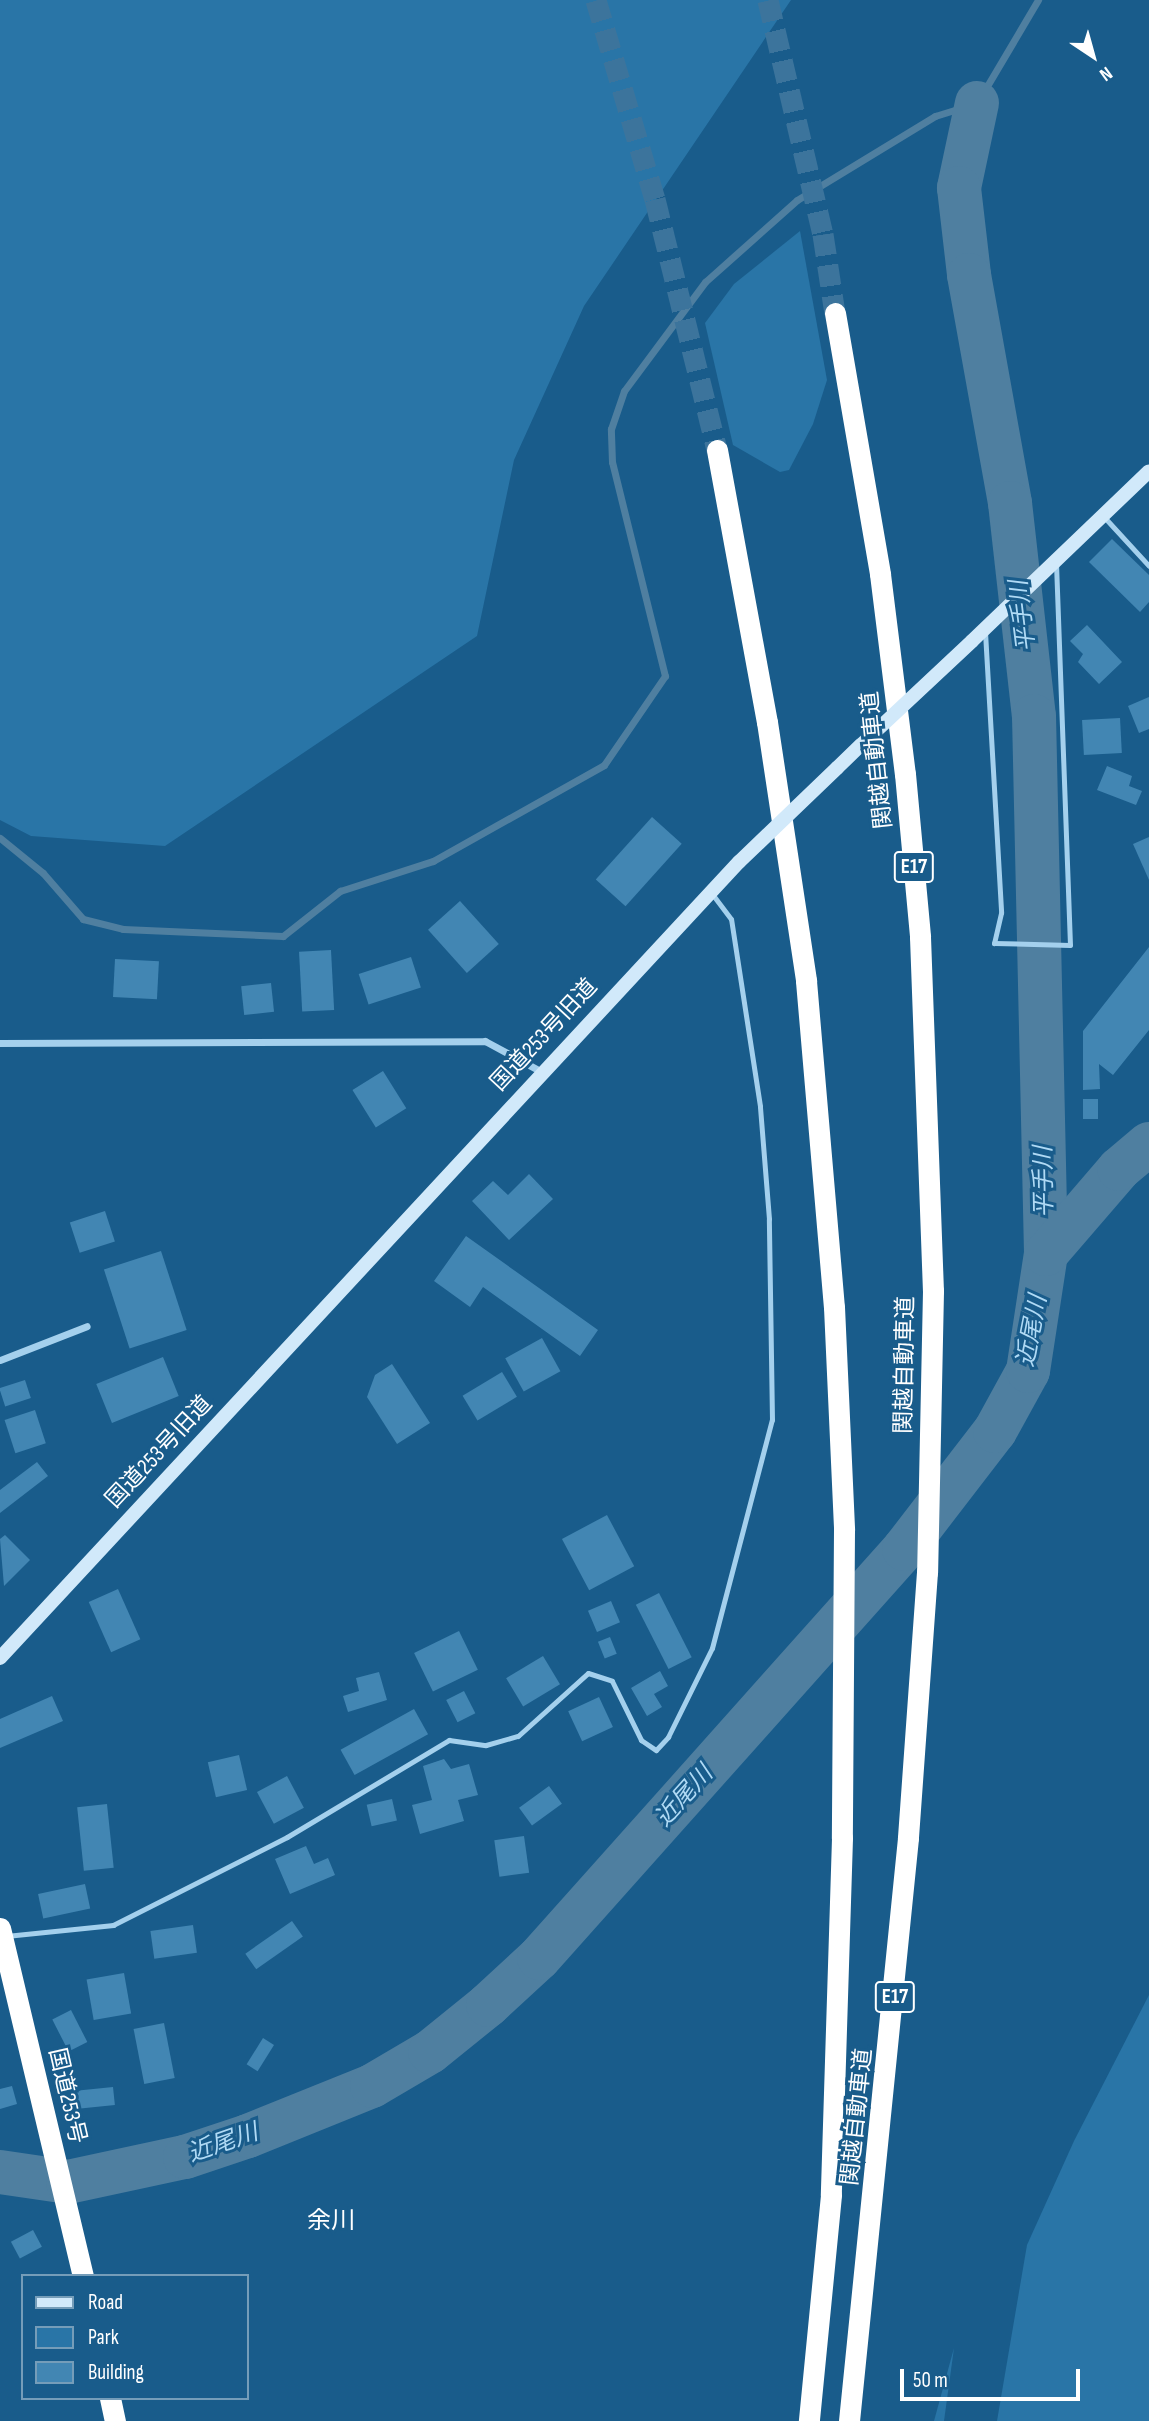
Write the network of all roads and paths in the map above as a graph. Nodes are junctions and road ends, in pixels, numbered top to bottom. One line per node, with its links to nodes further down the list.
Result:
1 (835, 313): 19 (highway, 関越自動車道 / E17)
2 (717, 450): 18 (highway, 関越自動車道)
3 (1149, 471): 4 (street, 国道253号旧道)
4 (1103, 516): 5 (street, 国道253号旧道); 6 (lane)
5 (1056, 560): 7 (street, 国道253号旧道); 7 (lane)
6 (1149, 566)
7 (985, 629): 8 (street, 国道253号旧道, bridge)
8 (711, 892): 10 (street, 国道253号旧道); 14 (lane)
9 (0, 1043): 10 (street)
10 (540, 1071): 13 (street, 国道253号旧道)
11 (87, 1326): 12 (street)
12 (0, 1360)
13 (0, 1658)
14 (1, 1932): 15 (highway, 国道253号)
15 (83, 2274)
16 (110, 2400): 17 (highway)
17 (115, 2421)
18 (809, 2421)
19 (849, 2421)

